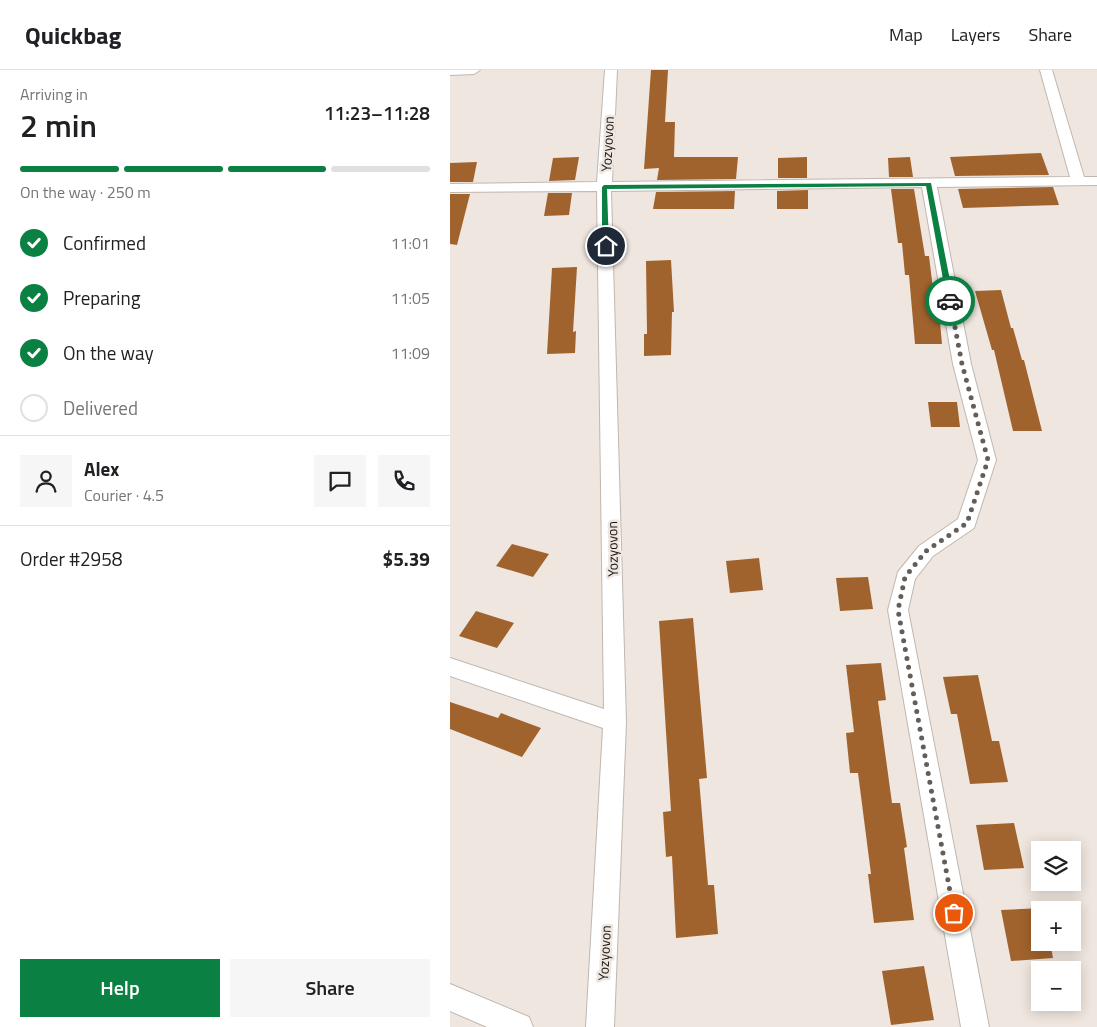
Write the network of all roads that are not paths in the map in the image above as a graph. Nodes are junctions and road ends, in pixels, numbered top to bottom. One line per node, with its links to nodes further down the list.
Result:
1 (474, 70): 4 (street)
2 (611, 70): 8 (street, Yozyovon)
3 (1046, 70): 5 (street)
4 (450, 71)
5 (1078, 181): 6 (street); 7 (street)
6 (1097, 181)
7 (929, 185): 8 (street); 15 (street)
8 (604, 187): 9 (street); 11 (street, Yozyovon)
9 (450, 188)
10 (450, 667): 11 (street)
11 (615, 722): 14 (street, Yozyovon)
12 (450, 997): 13 (street)
13 (519, 1027)
14 (600, 1027)
15 (975, 1027)

